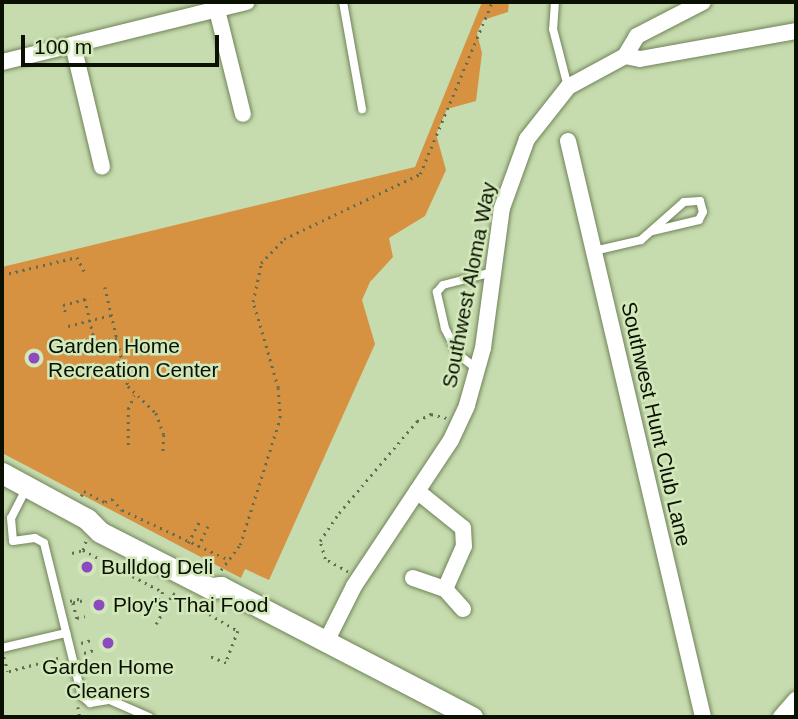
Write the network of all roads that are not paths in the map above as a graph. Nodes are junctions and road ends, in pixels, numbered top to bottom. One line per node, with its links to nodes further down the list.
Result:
1 (247, 2): 5 (street)
2 (343, 2): 11 (lane)
3 (555, 2): 10 (lane)
4 (704, 2): 8 (street, Southwest Aloma Way)
5 (218, 10): 7 (street); 12 (street)
6 (796, 31): 8 (street)
7 (73, 45): 9 (street); 14 (street)
8 (625, 56): 10 (street, Southwest Aloma Way)
9 (2, 62)
10 (568, 87): 17 (street, Southwest Aloma Way)
11 (362, 109)
12 (243, 114)
13 (568, 141): 16 (street, Southwest Hunt Club Lane)
14 (102, 167)
15 (653, 231): 15 (lane); 16 (lane)
16 (594, 251): 32 (street, Southwest Hunt Club Lane)
17 (493, 272): 18 (street, Southwest Aloma Way); 18 (lane)
18 (478, 369): 21 (street, Southwest Aloma Way)
19 (2, 473): 20 (main road)
20 (27, 486): 22 (lane); 27 (main road)
21 (417, 491): 24 (street); 27 (street, Southwest Aloma Way)
22 (6, 518): 26 (lane)
23 (413, 578): 24 (street)
24 (445, 589): 25 (street)
25 (463, 609)
26 (66, 633): 28 (lane); 30 (lane)
27 (327, 640): 31 (main road)
28 (3, 653)
29 (796, 701): 33 (street)
30 (149, 717)
31 (472, 717)
32 (703, 717)
33 (781, 717)

